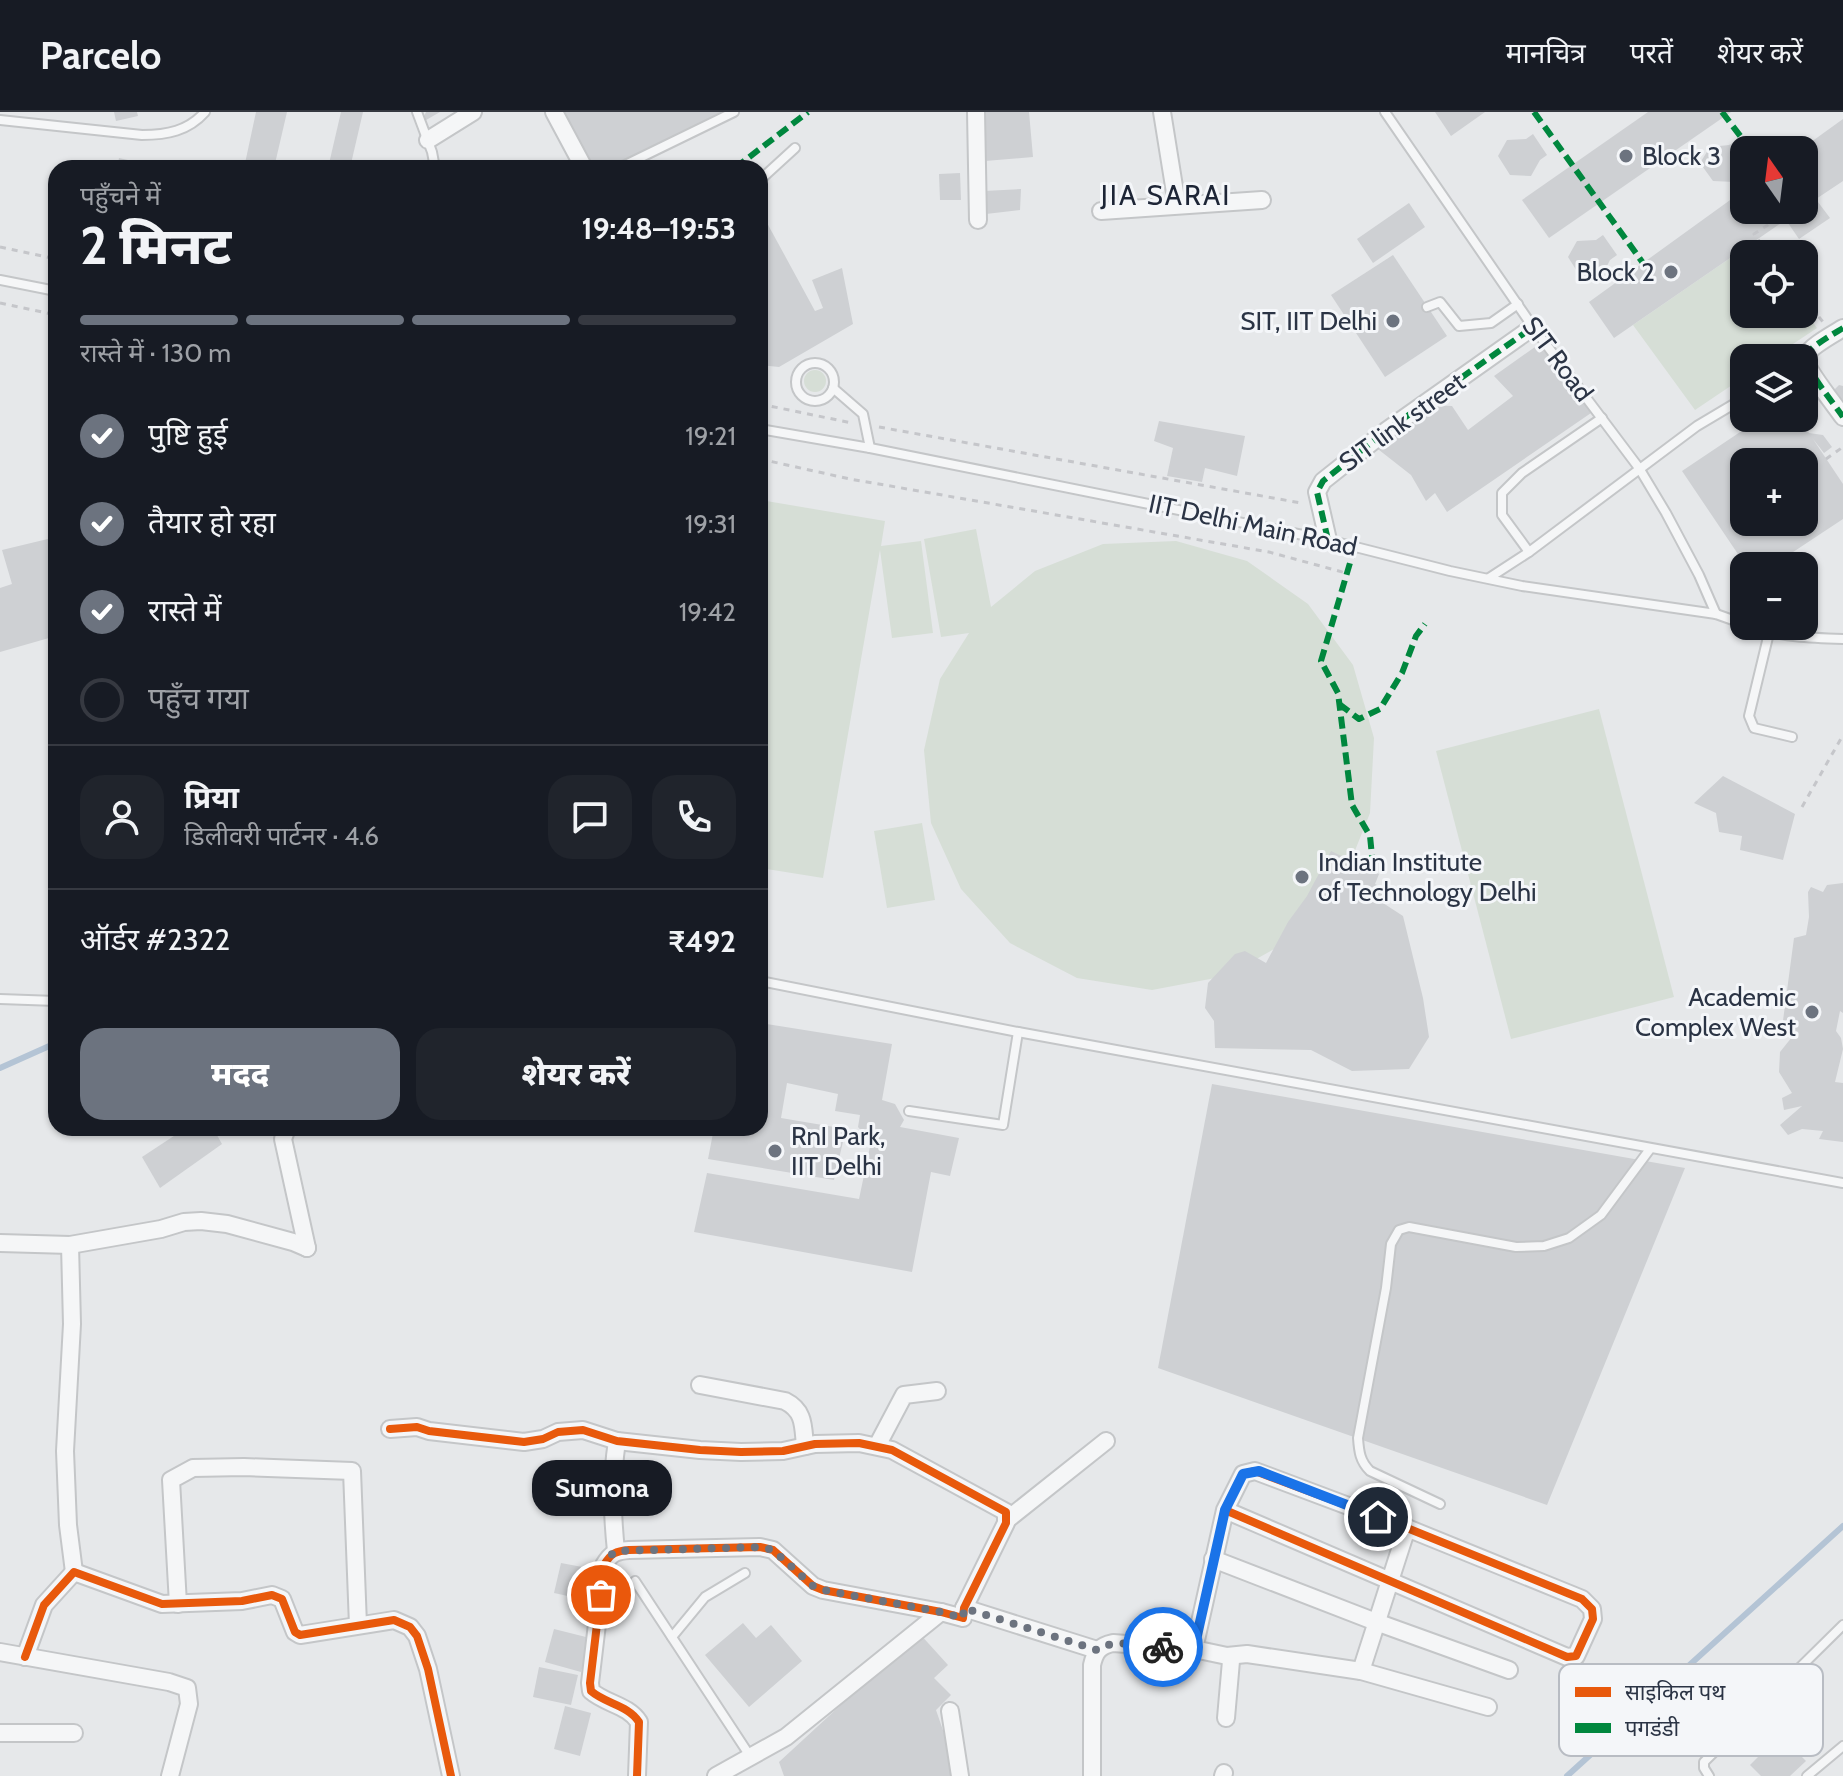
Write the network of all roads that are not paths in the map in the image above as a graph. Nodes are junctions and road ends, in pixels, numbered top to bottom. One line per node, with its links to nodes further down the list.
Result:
1 (205, 112): 9 (lane)
2 (417, 112): 10 (lane)
3 (473, 112): 10 (street)
4 (554, 112): 13 (street)
5 (734, 112): 14 (lane)
6 (976, 112): 19 (street)
7 (1162, 112): 17 (street)
8 (1385, 112): 22 (lane, SIT Road)
9 (0, 120)
10 (428, 140): 12 (lane)
11 (795, 148): 15 (lane)
12 (434, 160)
13 (580, 160)
14 (635, 160)
15 (768, 173)
16 (1262, 200): 17 (street)
17 (1177, 205): 18 (street)
18 (1101, 211)
19 (978, 220)
20 (0, 280): 21 (lane)
21 (48, 289)
22 (1518, 304): 23 (lane); 24 (lane, SIT Road)
23 (1427, 307)
24 (1533, 327): 31 (lane, SIT Road); 35 (street, SIT link street)
25 (1838, 331): 26 (street)
26 (1818, 345)
27 (1818, 381): 30 (street)
28 (833, 388): 28 (lane); 33 (lane)
29 (1730, 406): 34 (lane)
30 (1843, 417)
31 (1602, 418): 34 (lane, SIT Road); 36 (lane)
32 (768, 430): 33 (lane, IIT Delhi Main Road)
33 (870, 448): 35 (lane, IIT Delhi Main Road)
34 (1639, 468): 36 (lane); 38 (lane, SIT Road)
35 (1328, 540): 37 (lane, IIT Delhi Main Road)
36 (1529, 552): 37 (lane)
37 (1489, 578): 38 (lane, IIT Delhi Main Road)
38 (1716, 614): 39 (lane, IIT Delhi Main Road)
39 (1730, 619)
40 (1818, 638): 41 (lane)
41 (1843, 639)
42 (1767, 640): 43 (lane)
43 (1792, 737)
44 (768, 983): 47 (lane)
45 (0, 999): 46 (lane)
46 (48, 1001)
47 (1018, 1032): 48 (lane); 50 (lane)
48 (909, 1111)
49 (284, 1136): 53 (street)
50 (1650, 1149): 51 (lane); 61 (lane)
51 (1843, 1183)
52 (0, 1243): 53 (street)
53 (70, 1245): 67 (street)
54 (700, 1385): 59 (street)
55 (937, 1391): 60 (street)
56 (390, 1429): 57 (street)
57 (617, 1441): 59 (street); 65 (street)
58 (1106, 1441): 63 (street)
59 (805, 1446): 60 (street)
60 (877, 1446): 63 (street)
61 (1440, 1504)
62 (1225, 1510): 64 (street); 66 (street); 70 (street)
63 (1008, 1519): 72 (street)
64 (1407, 1528): 70 (street); 70 (street)
65 (616, 1551): 73 (street); 96 (street)
66 (1213, 1559): 74 (street); 78 (street)
67 (74, 1572): 71 (street); 82 (street)
68 (745, 1573): 77 (lane)
69 (635, 1581): 77 (lane)
70 (1391, 1581): 74 (street)
71 (178, 1604): 75 (street); 75 (street)
72 (964, 1608): 73 (street); 79 (street)
73 (941, 1612): 92 (street)
74 (1376, 1622): 84 (street); 85 (street)
75 (358, 1625): 95 (street)
76 (1843, 1625): 83 (lane)
77 (672, 1637): 92 (lane)
78 (1194, 1649): 79 (street); 81 (street)
79 (1097, 1650): 99 (street)
80 (0, 1652): 82 (street)
81 (1227, 1656): 85 (street); 88 (street)
82 (25, 1657): 94 (street)
83 (1803, 1664)
84 (1509, 1670)
85 (1361, 1671): 86 (street)
86 (1488, 1707)
87 (950, 1711): 98 (street)
88 (1226, 1718)
89 (0, 1733): 90 (street)
90 (74, 1733)
91 (1843, 1746): 101 (lane)
92 (750, 1756): 97 (street)
93 (1710, 1756): 100 (lane)
94 (170, 1776)
95 (451, 1776)
96 (637, 1776)
97 (716, 1776)
98 (960, 1776)
99 (1092, 1776)
100 (1709, 1776)
101 (1807, 1776)

